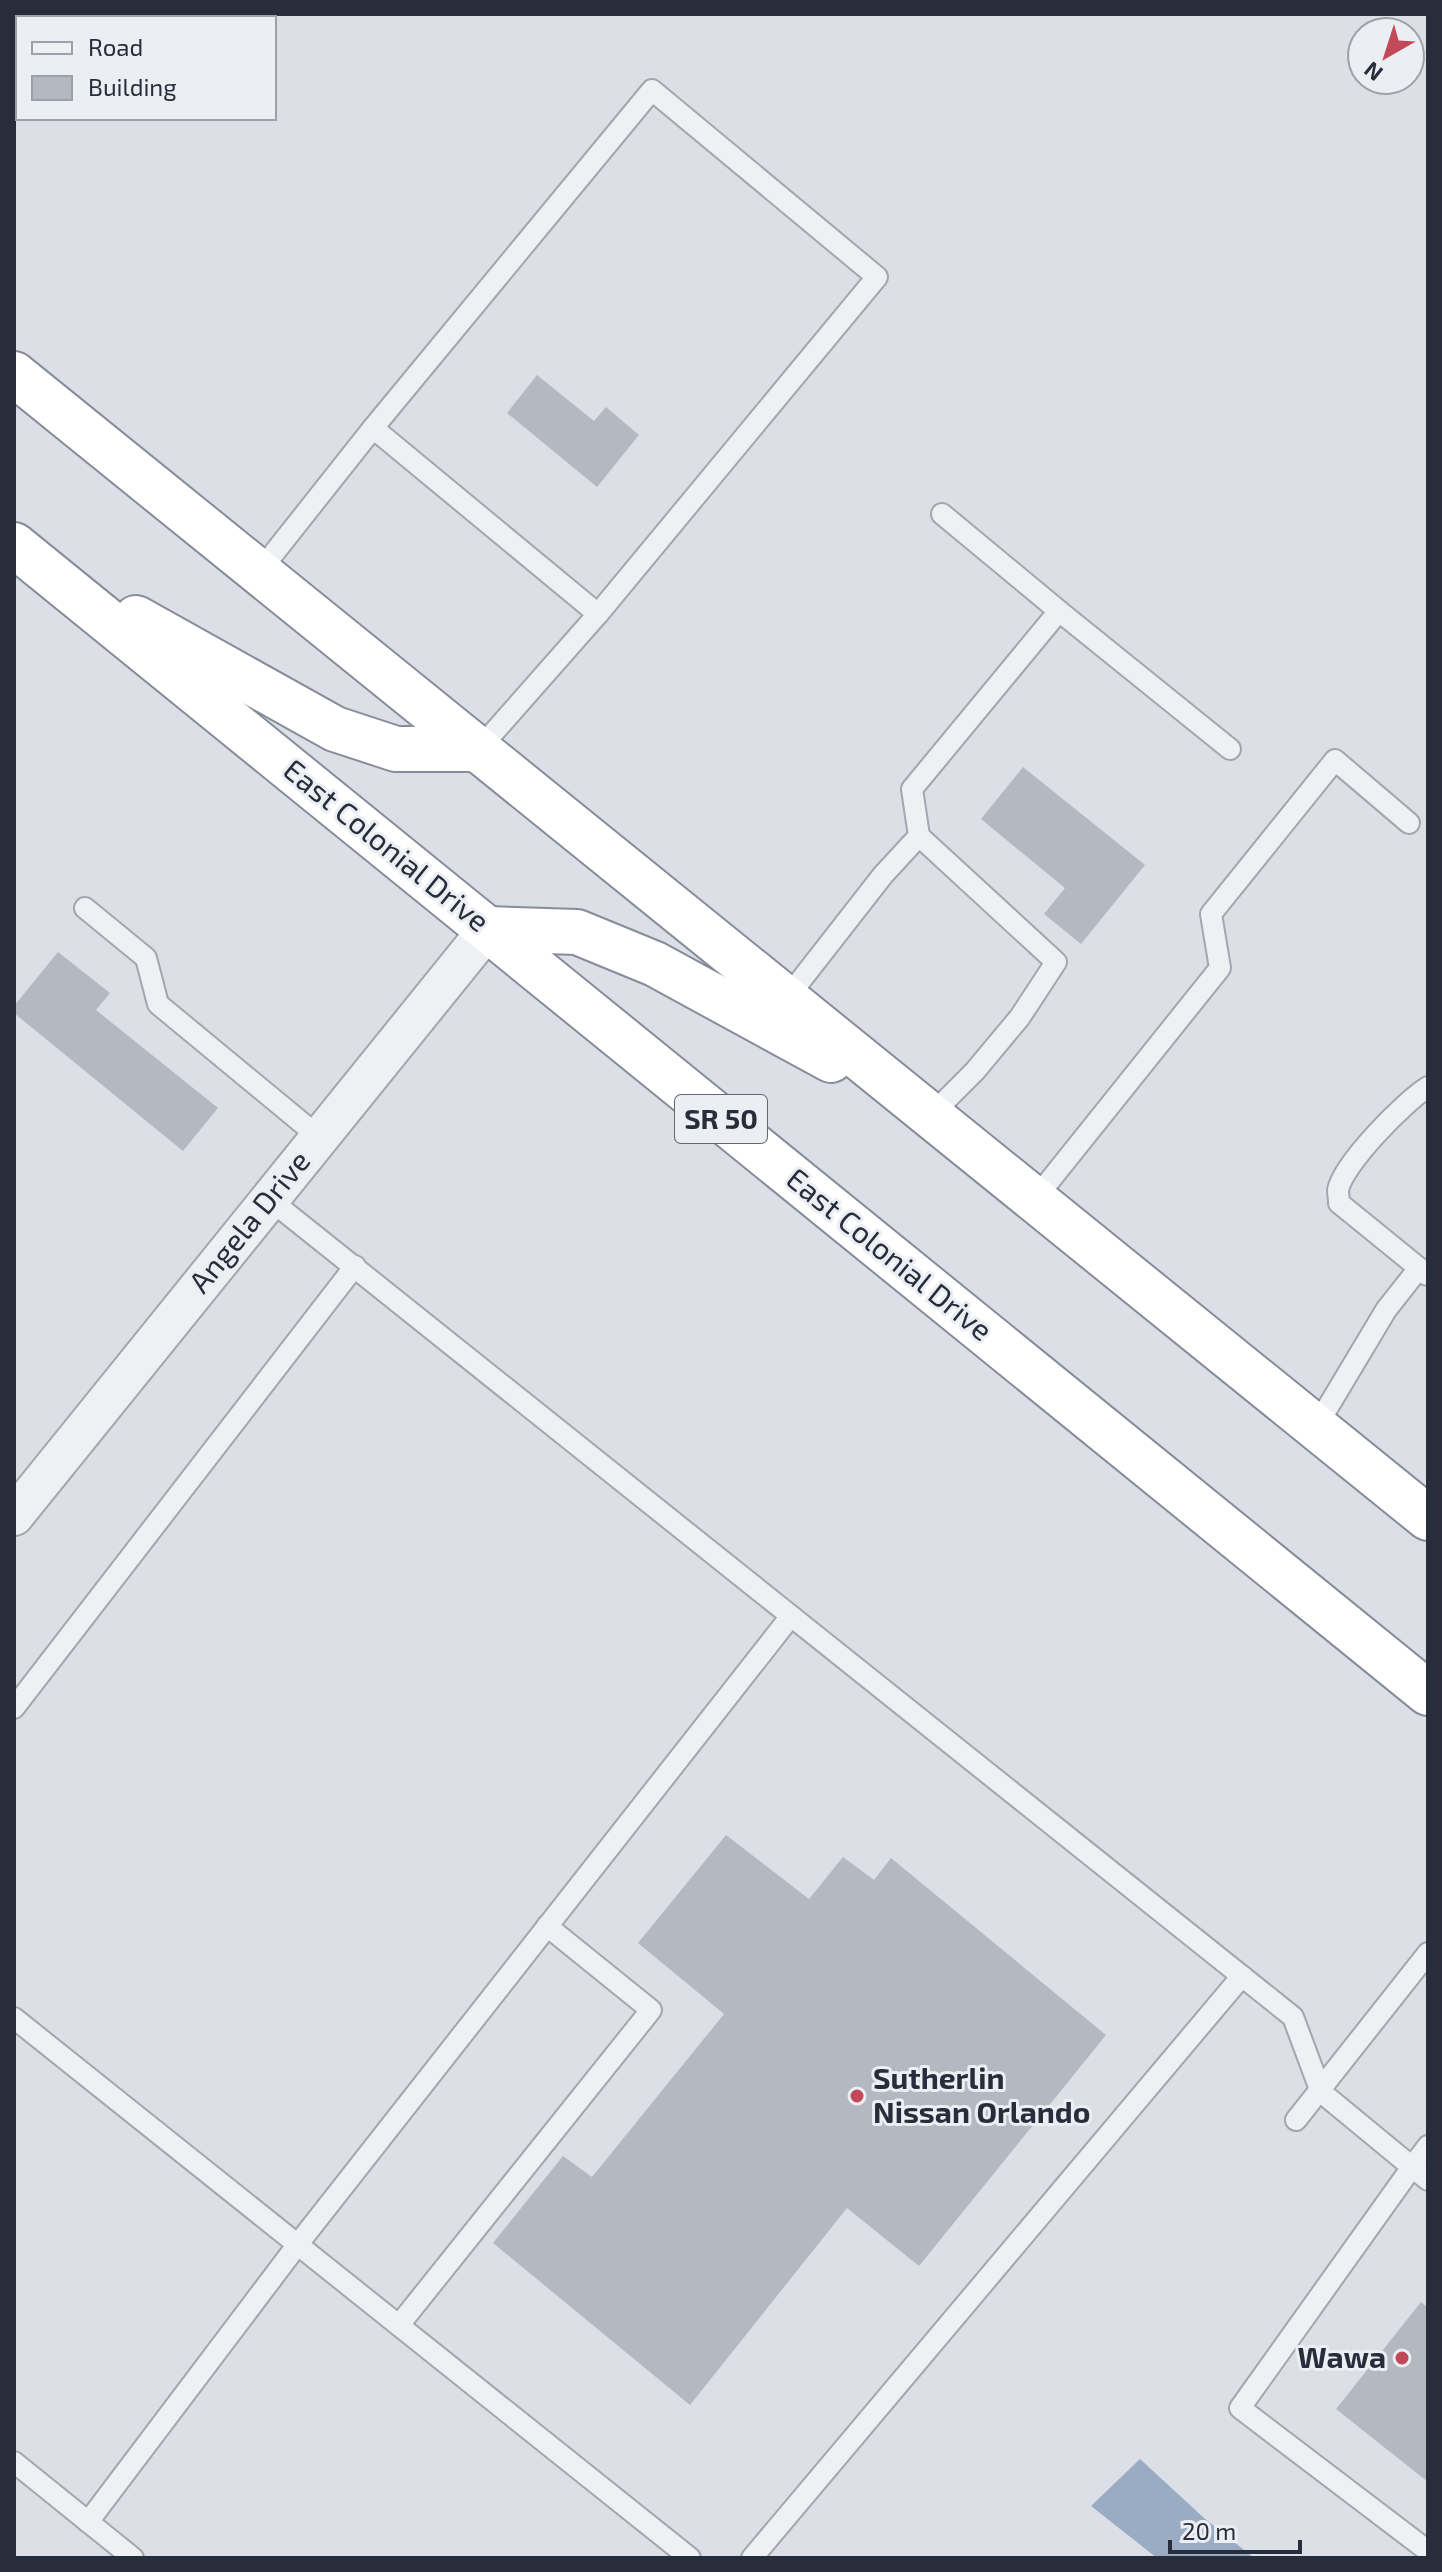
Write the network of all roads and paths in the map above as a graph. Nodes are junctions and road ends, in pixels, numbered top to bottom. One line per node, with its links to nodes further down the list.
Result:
1 (14, 374): 5 (highway)
2 (373, 428): 5 (lane); 7 (lane); 7 (lane)
3 (942, 514): 6 (lane)
4 (22, 552): 8 (highway); 13 (highway, East Colonial Drive / SR 50)
5 (259, 572): 8 (highway)
6 (1059, 611): 9 (lane); 11 (lane)
7 (598, 614): 8 (lane)
8 (479, 749): 14 (highway)
9 (1230, 749)
10 (1409, 823): 19 (lane)
11 (919, 836): 14 (lane); 16 (lane)
12 (85, 908): 17 (lane)
13 (488, 929): 16 (highway); 17 (street, Angela Drive); 26 (highway, East Colonial Drive / SR 50)
14 (787, 998): 16 (highway)
15 (1428, 1087): 21 (lane)
16 (931, 1115): 19 (highway)
17 (319, 1137): 18 (street, Angela Drive)
18 (269, 1199): 20 (lane); 23 (street, Angela Drive)
19 (1035, 1199): 22 (highway)
20 (355, 1266): 25 (lane); 27 (lane)
21 (1423, 1272): 22 (lane)
22 (1316, 1427): 24 (highway)
23 (14, 1516)
24 (1428, 1518)
25 (791, 1616): 28 (lane); 30 (lane)
26 (1428, 1693)
27 (14, 1708)
28 (547, 1926): 36 (lane); 37 (lane)
29 (1428, 1953): 32 (lane)
30 (1242, 1976): 32 (lane); 43 (lane)
31 (14, 2018): 36 (lane)
32 (1321, 2092): 33 (lane); 35 (lane)
33 (1296, 2120)
34 (1428, 2146): 35 (lane)
35 (1420, 2173): 40 (lane)
36 (298, 2244): 37 (lane); 39 (lane)
37 (399, 2325): 42 (lane)
38 (14, 2462): 39 (lane)
39 (88, 2522): 41 (lane)
40 (1428, 2551)
41 (133, 2558)
42 (690, 2558)
43 (752, 2558)

